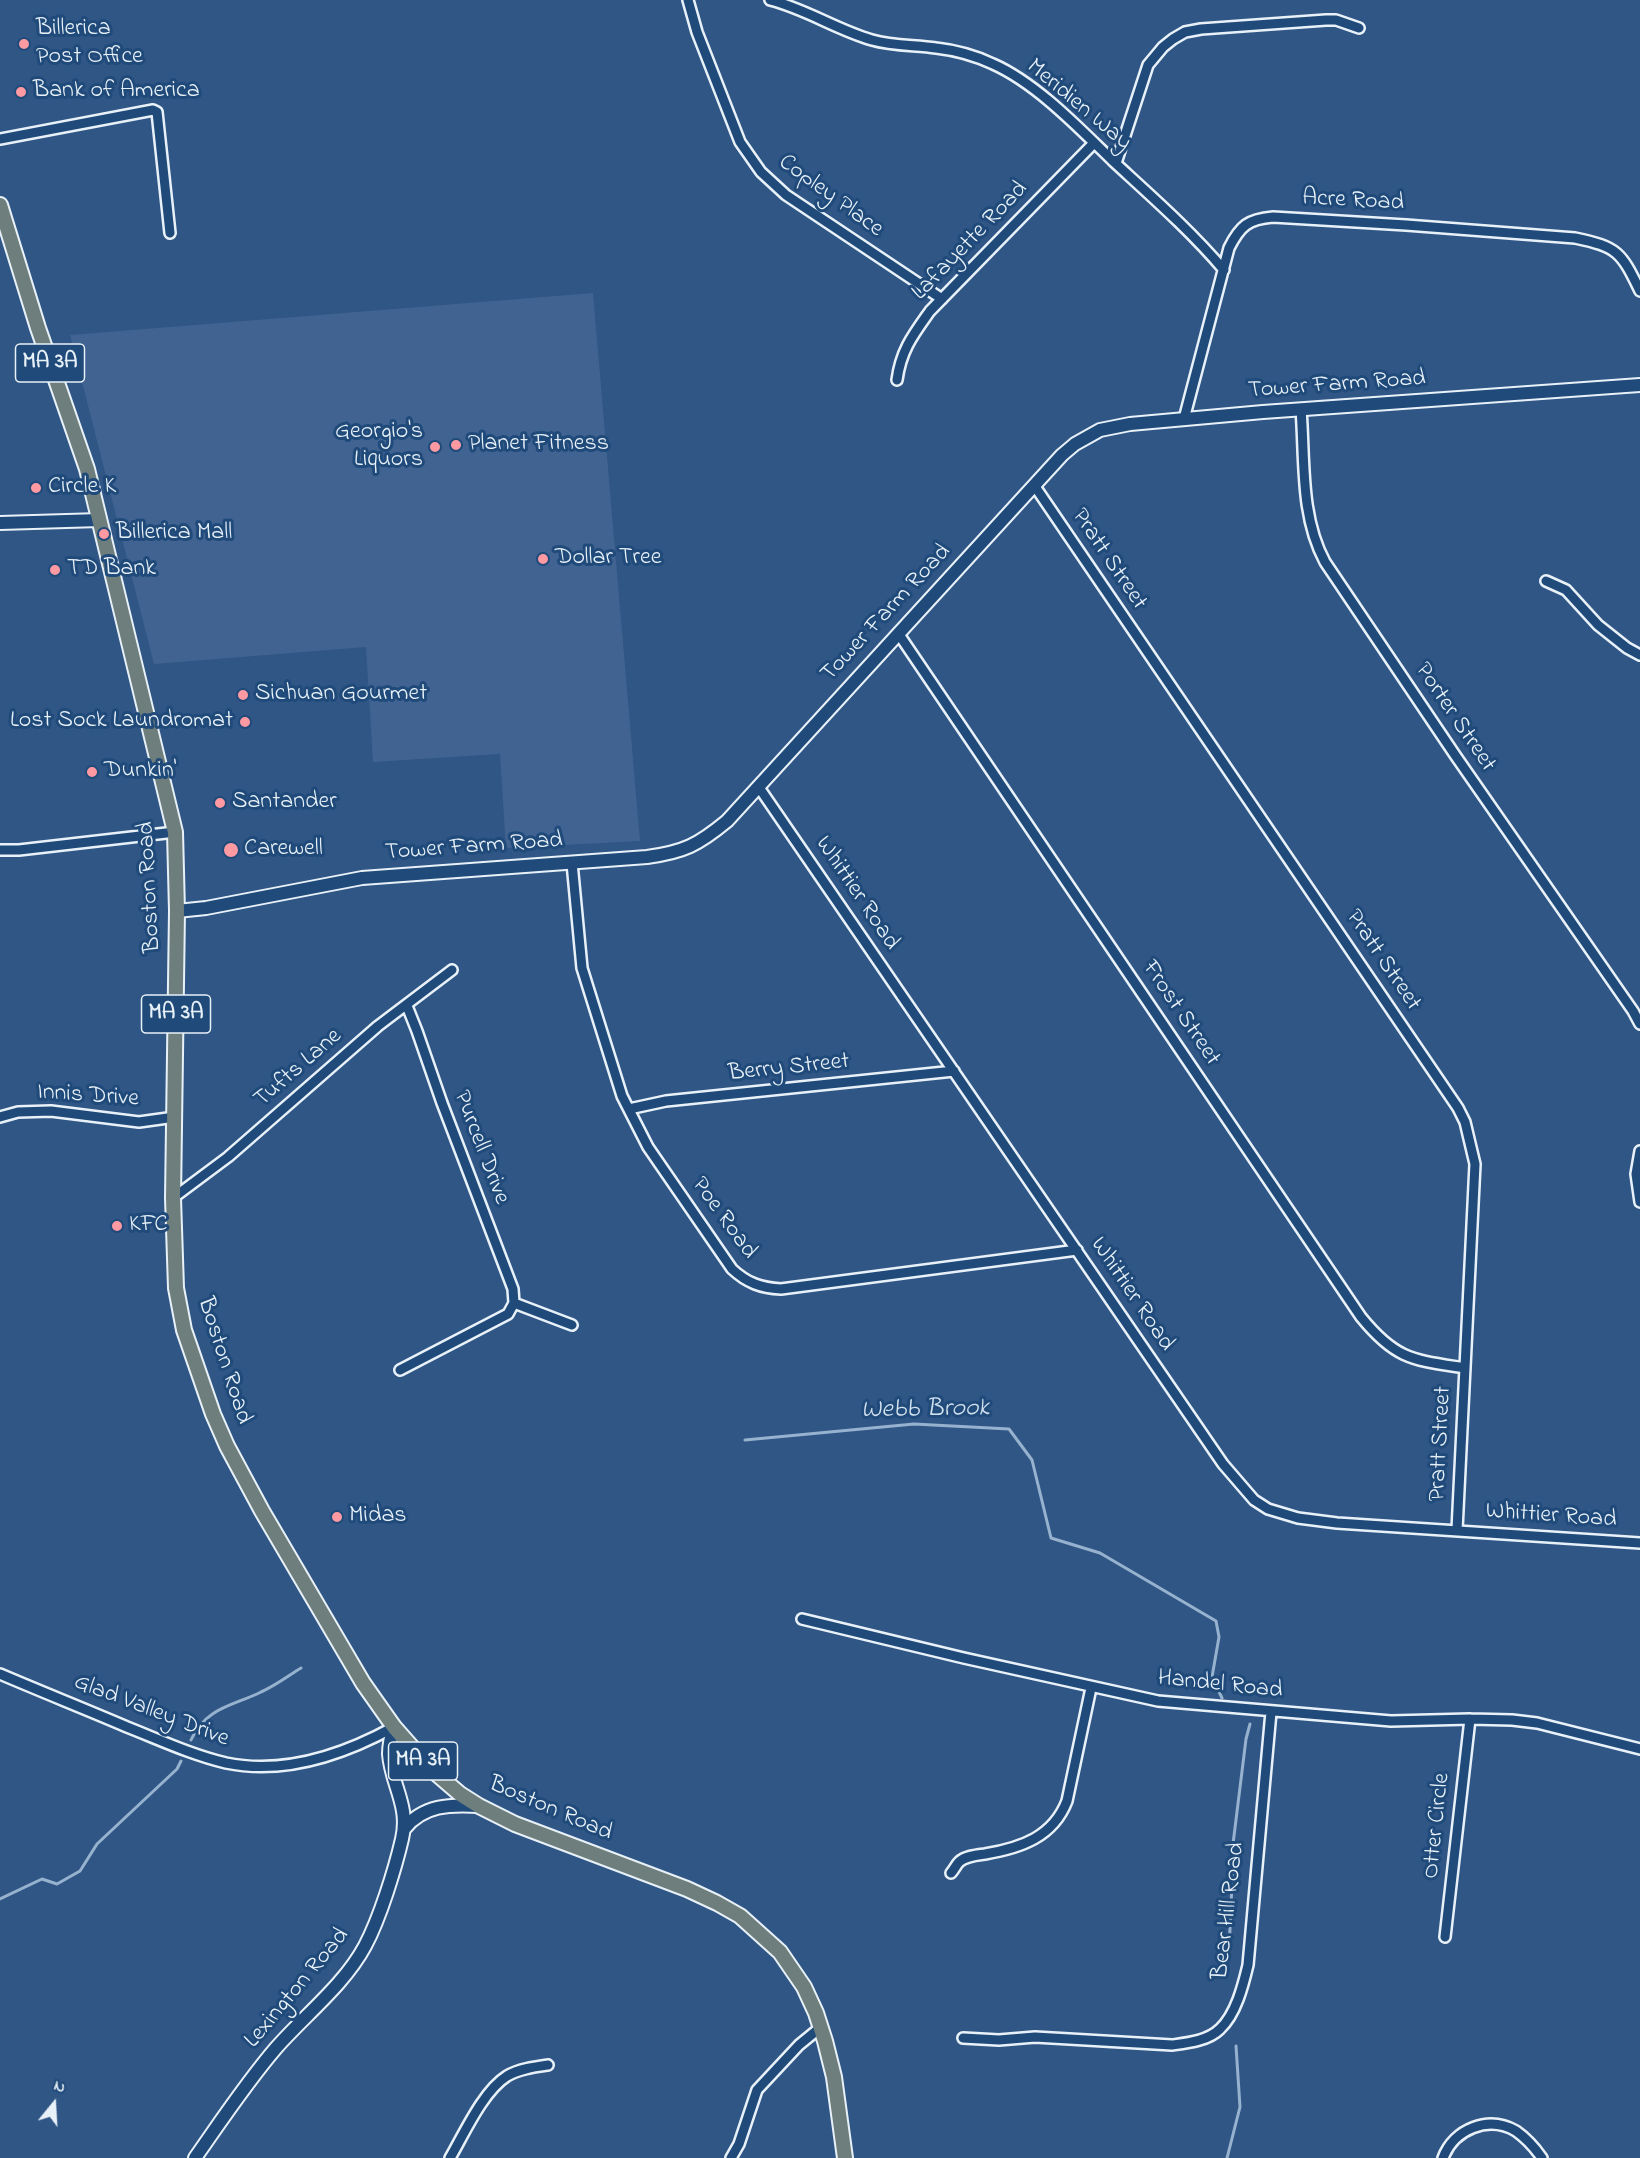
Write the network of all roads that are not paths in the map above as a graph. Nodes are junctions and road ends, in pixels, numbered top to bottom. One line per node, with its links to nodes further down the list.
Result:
1 (688, 0): 11 (street, Copley Place)
2 (770, 0): 5 (street, Meridien Way)
3 (1359, 28): 6 (street)
4 (0, 139): 8 (street)
5 (1094, 143): 6 (street, Meridien Way); 11 (street, Lafayette Road)
6 (1116, 163): 9 (street, Meridien Way)
7 (0, 204): 17 (main road, Boston Road / MA 3A)
8 (170, 233)
9 (1224, 270): 10 (street, Acre Road); 15 (street, Acre Road)
10 (1640, 291)
11 (942, 299): 12 (street, Lafayette Road)
12 (897, 380)
13 (1640, 385): 14 (street, Tower Farm Road)
14 (1301, 409): 15 (street, Tower Farm Road); 29 (street, Porter Street)
15 (1184, 419): 16 (street, Tower Farm Road)
16 (1034, 485): 20 (street, Tower Farm Road); 40 (street, Pratt Street)
17 (100, 520): 18 (street); 23 (main road, Boston Road / MA 3A)
18 (0, 523)
19 (1546, 581): 21 (street)
20 (898, 633): 22 (street, Tower Farm Road); 40 (street, Frost Street)
21 (1640, 655)
22 (758, 786): 25 (street, Tower Farm Road); 30 (street, Whittier Road)
23 (175, 832): 24 (street); 26 (main road, Boston Road / MA 3A)
24 (0, 850)
25 (572, 862): 26 (street, Tower Farm Road); 31 (street, Poe Road)
26 (177, 911): 32 (main road, Boston Road / MA 3A)
27 (452, 970): 28 (street, Tufts Lane)
28 (407, 1006): 35 (street, Tufts Lane); 38 (street, Purcell Drive)
29 (1640, 1024)
30 (954, 1071): 31 (street, Berry Street); 37 (street, Whittier Road)
31 (628, 1109): 37 (street, Poe Road)
32 (175, 1116): 33 (street, Innis Drive); 35 (main road, Boston Road / MA 3A)
33 (0, 1117)
34 (1640, 1151): 36 (street)
35 (173, 1198): 49 (main road, Boston Road / MA 3A)
36 (1640, 1202)
37 (1077, 1250): 42 (street, Whittier Road)
38 (514, 1303): 39 (street); 41 (street)
39 (572, 1325)
40 (1465, 1368): 42 (street, Pratt Street)
41 (400, 1370)
42 (1457, 1530): 43 (street, Whittier Road)
43 (1640, 1543)
44 (802, 1619): 46 (street, Handel Road)
45 (0, 1674): 49 (street, Glad Valley Drive)
46 (1091, 1688): 47 (street, Handel Road); 53 (street)
47 (1271, 1712): 48 (street, Handel Road); 56 (street, Bear Hill Road)
48 (1470, 1719): 50 (street, Handel Road); 54 (street, Otter Circle)
49 (394, 1727): 51 (main road, Boston Road / MA 3A); 52 (street, Lexington Road)
50 (1640, 1749)
51 (479, 1806): 52 (street); 55 (main road, Boston Road / MA 3A)
52 (404, 1829): 58 (street, Lexington Road)
53 (951, 1873)
54 (1445, 1937)
55 (821, 2027): 60 (street); 61 (main road, Boston Road / MA 3A)
56 (963, 2038)
57 (548, 2065): 59 (street)
58 (195, 2158)
59 (450, 2158)
60 (731, 2158)
61 (845, 2158)
62 (1443, 2158): 63 (street)
63 (1542, 2158)

